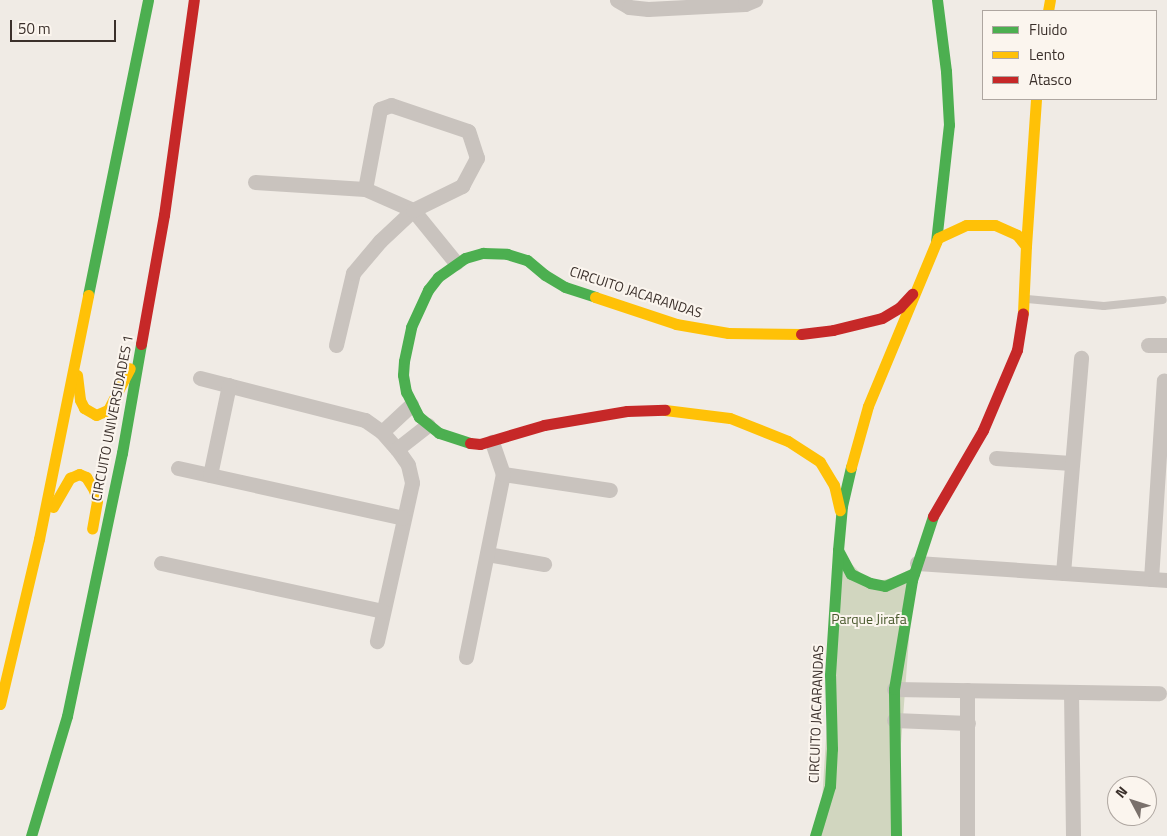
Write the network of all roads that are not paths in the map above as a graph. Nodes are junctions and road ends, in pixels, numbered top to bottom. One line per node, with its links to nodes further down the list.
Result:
1 (148, 0): 16 (street)
2 (194, 0): 20 (street, CIRCUITO UNIVERSIDADES 1)
3 (617, 0): 4 (street)
4 (755, 0)
5 (937, 0): 10 (street)
6 (1036, 100): 11 (street)
7 (255, 182): 8 (street)
8 (365, 190): 9 (street); 9 (street)
9 (413, 210): 12 (street); 17 (street)
10 (936, 242): 11 (street); 13 (street)
11 (1026, 246): 14 (street)
12 (456, 263): 13 (street, CIRCUITO JACARANDAS); 25 (street, CIRCUITO JACARANDAS)
13 (919, 286): 36 (street)
14 (1025, 299): 15 (lane); 44 (street)
15 (1163, 300)
16 (80, 335): 20 (street); 38 (street)
17 (336, 345)
18 (1148, 345): 19 (street)
19 (1167, 345)
20 (140, 347): 57 (street, CIRCUITO UNIVERSIDADES 1)
21 (1081, 358): 31 (street)
22 (200, 378): 24 (street)
23 (1164, 380): 46 (street)
24 (229, 385): 27 (street); 34 (street)
25 (411, 405): 26 (street, CIRCUITO JACARANDAS); 27 (street)
26 (428, 425): 28 (street, CIRCUITO JACARANDAS); 29 (street)
27 (382, 432): 29 (street)
28 (492, 442): 33 (street); 36 (street, CIRCUITO JACARANDAS)
29 (397, 449): 37 (street)
30 (996, 458): 31 (street)
31 (1071, 463): 45 (street)
32 (178, 468): 34 (street)
33 (503, 474): 35 (street); 41 (street)
34 (210, 475): 37 (street)
35 (610, 490)
36 (841, 516): 40 (street, CIRCUITO JACARANDAS)
37 (403, 518): 49 (street)
38 (39, 539): 39 (street); 56 (street)
39 (90, 540)
40 (838, 550): 44 (street); 61 (street, CIRCUITO JACARANDAS)
41 (487, 554): 43 (street); 51 (street)
42 (161, 563): 49 (street)
43 (544, 564)
44 (915, 568): 45 (street); 52 (street)
45 (1063, 573): 46 (street)
46 (1150, 579): 47 (street)
47 (1167, 580)
48 (79, 598): 57 (street)
49 (383, 612): 50 (street)
50 (377, 641)
51 (466, 657)
52 (894, 689): 53 (street); 58 (street)
53 (968, 690): 54 (street); 59 (street)
54 (1071, 692): 55 (street); 64 (street)
55 (1159, 693)
56 (0, 704)
57 (67, 716): 60 (street, CIRCUITO UNIVERSIDADES 1)
58 (894, 720): 59 (street); 62 (street)
59 (968, 724): 63 (street)
60 (31, 836)
61 (815, 836)
62 (896, 836)
63 (967, 836)
64 (1073, 836)

